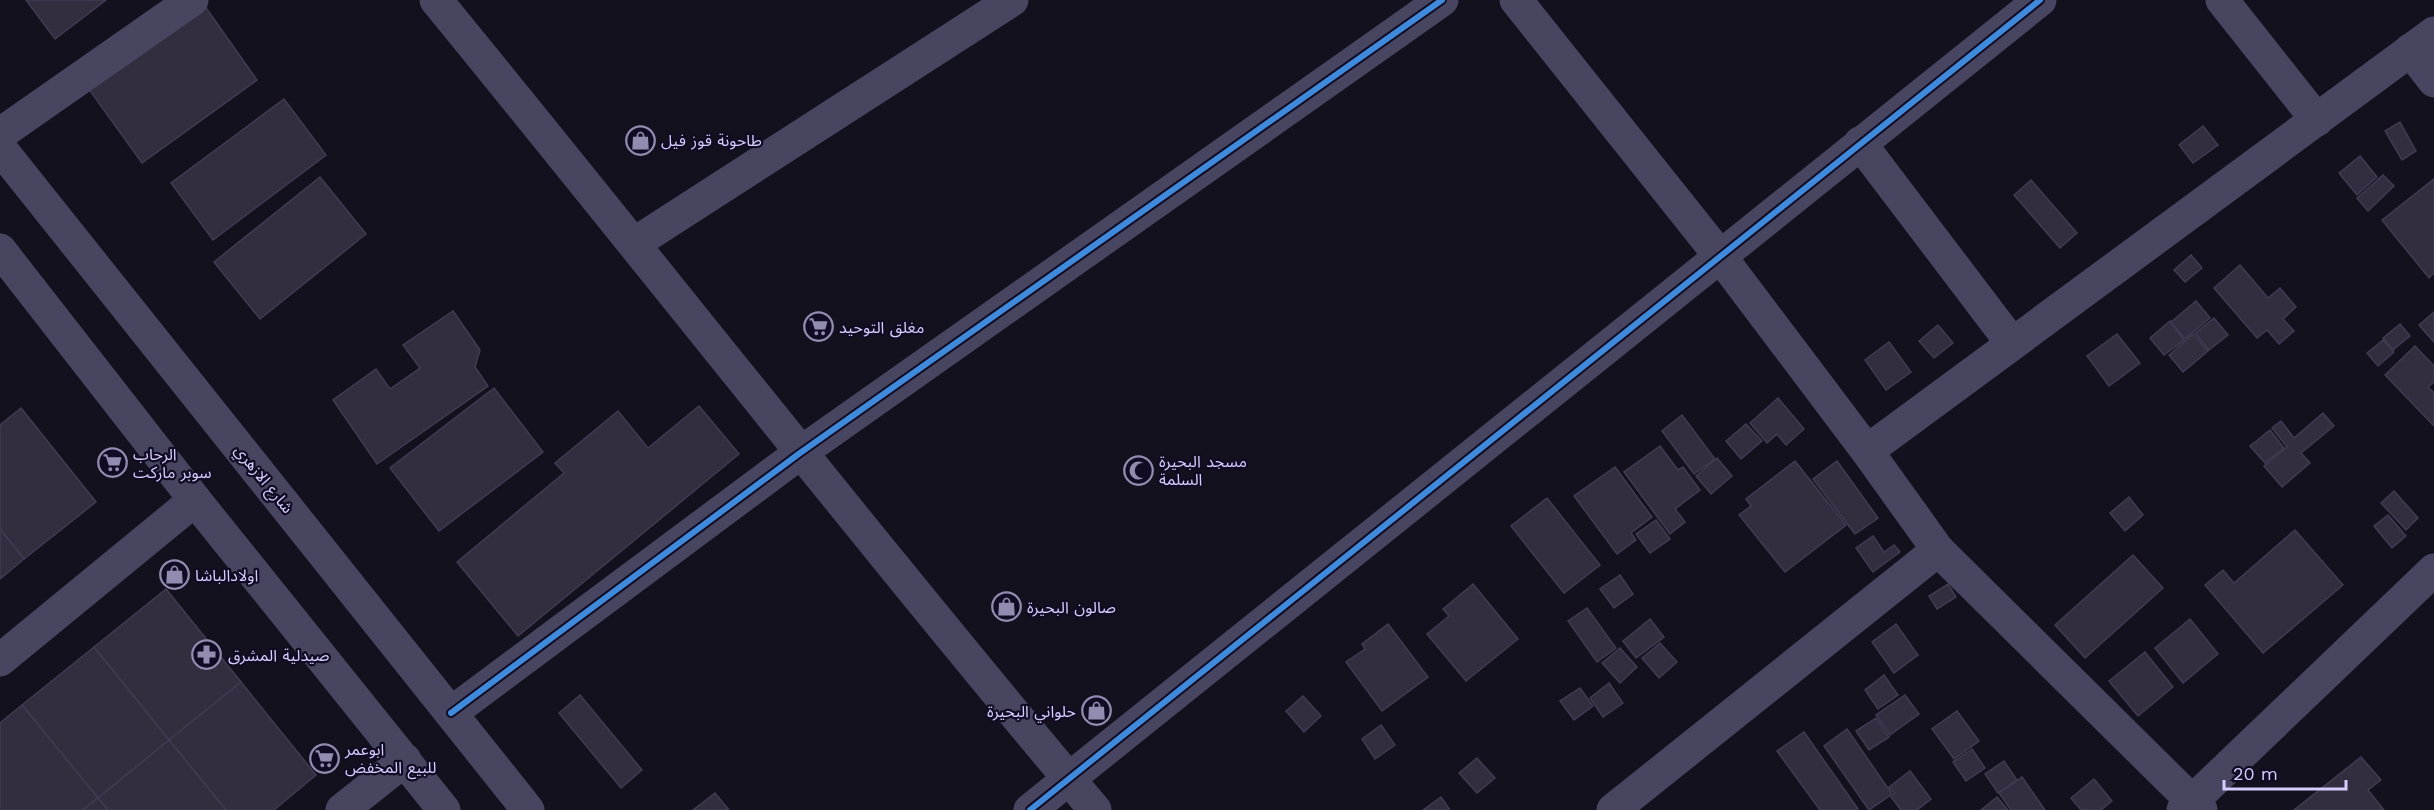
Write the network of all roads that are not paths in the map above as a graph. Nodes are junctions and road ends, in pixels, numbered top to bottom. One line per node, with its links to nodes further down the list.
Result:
1 (192, 0): 11 (street)
2 (436, 0): 14 (street)
3 (1012, 0): 14 (street)
4 (1442, 0): 19 (street)
5 (1516, 0): 16 (street)
6 (2040, 0): 12 (street)
7 (2222, 0): 10 (street)
8 (2422, 41): 9 (street); 10 (street)
9 (2434, 81)
10 (2317, 120): 17 (street)
11 (0, 134)
12 (1860, 143): 16 (street); 17 (street)
13 (0, 148): 24 (street, شارع الازهري)
14 (635, 243): 19 (street)
15 (0, 250): 20 (street)
16 (1719, 256): 18 (street); 26 (street)
17 (2011, 342): 18 (street)
18 (1867, 451): 21 (street)
19 (801, 453): 24 (street); 26 (street)
20 (195, 500): 23 (street); 25 (street)
21 (1938, 550): 27 (street); 33 (street)
22 (2434, 570): 27 (street)
23 (0, 660)
24 (451, 713): 30 (street, شارع الازهري)
25 (405, 760): 28 (street); 29 (street)
26 (1070, 780): 31 (street); 32 (street)
27 (2193, 807)
28 (342, 810)
29 (444, 810)
30 (528, 810)
31 (1030, 810)
32 (1095, 810)
33 (1613, 810)

